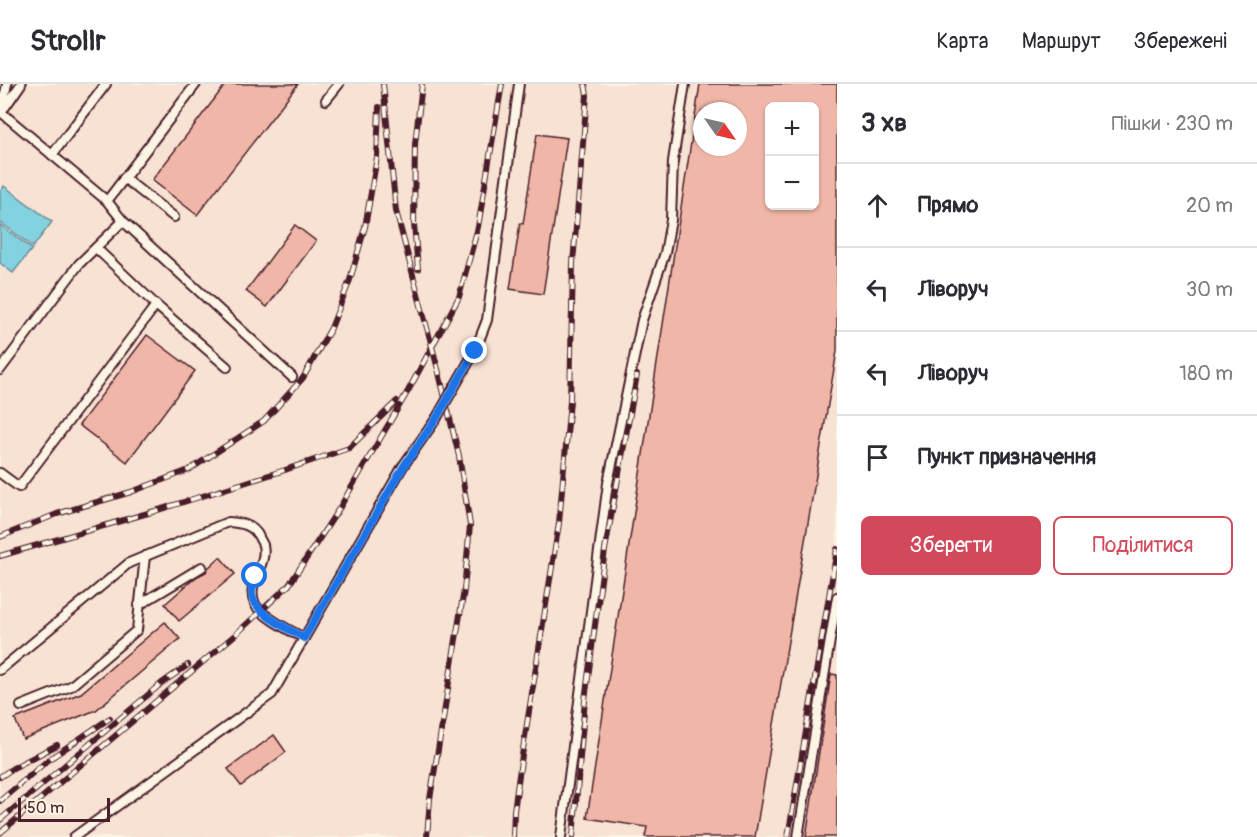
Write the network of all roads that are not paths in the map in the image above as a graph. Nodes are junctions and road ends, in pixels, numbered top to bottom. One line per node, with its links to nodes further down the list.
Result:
1 (7, 84): 9 (lane)
2 (21, 84): 9 (lane)
3 (106, 84): 10 (lane)
4 (196, 84): 11 (lane)
5 (339, 84): 8 (lane)
6 (519, 84): 25 (lane, bridge)
7 (685, 84): 29 (lane)
8 (326, 100)
9 (1, 113): 10 (lane)
10 (52, 155): 12 (lane)
11 (124, 178): 12 (lane); 13 (lane)
12 (107, 201): 14 (lane)
13 (174, 217)
14 (123, 221): 15 (lane); 19 (lane)
15 (96, 248): 16 (lane); 18 (lane)
16 (156, 306): 17 (lane); 20 (lane)
17 (227, 366)
18 (0, 370)
19 (292, 377)
20 (0, 473)
21 (145, 556): 24 (lane); 25 (lane); 26 (lane)
22 (202, 567): 24 (lane)
23 (837, 597): 30 (lane)
24 (139, 605): 27 (lane)
25 (304, 638): 28 (lane)
26 (0, 670)
27 (21, 706)
28 (74, 837)
29 (561, 837)
30 (798, 837)

